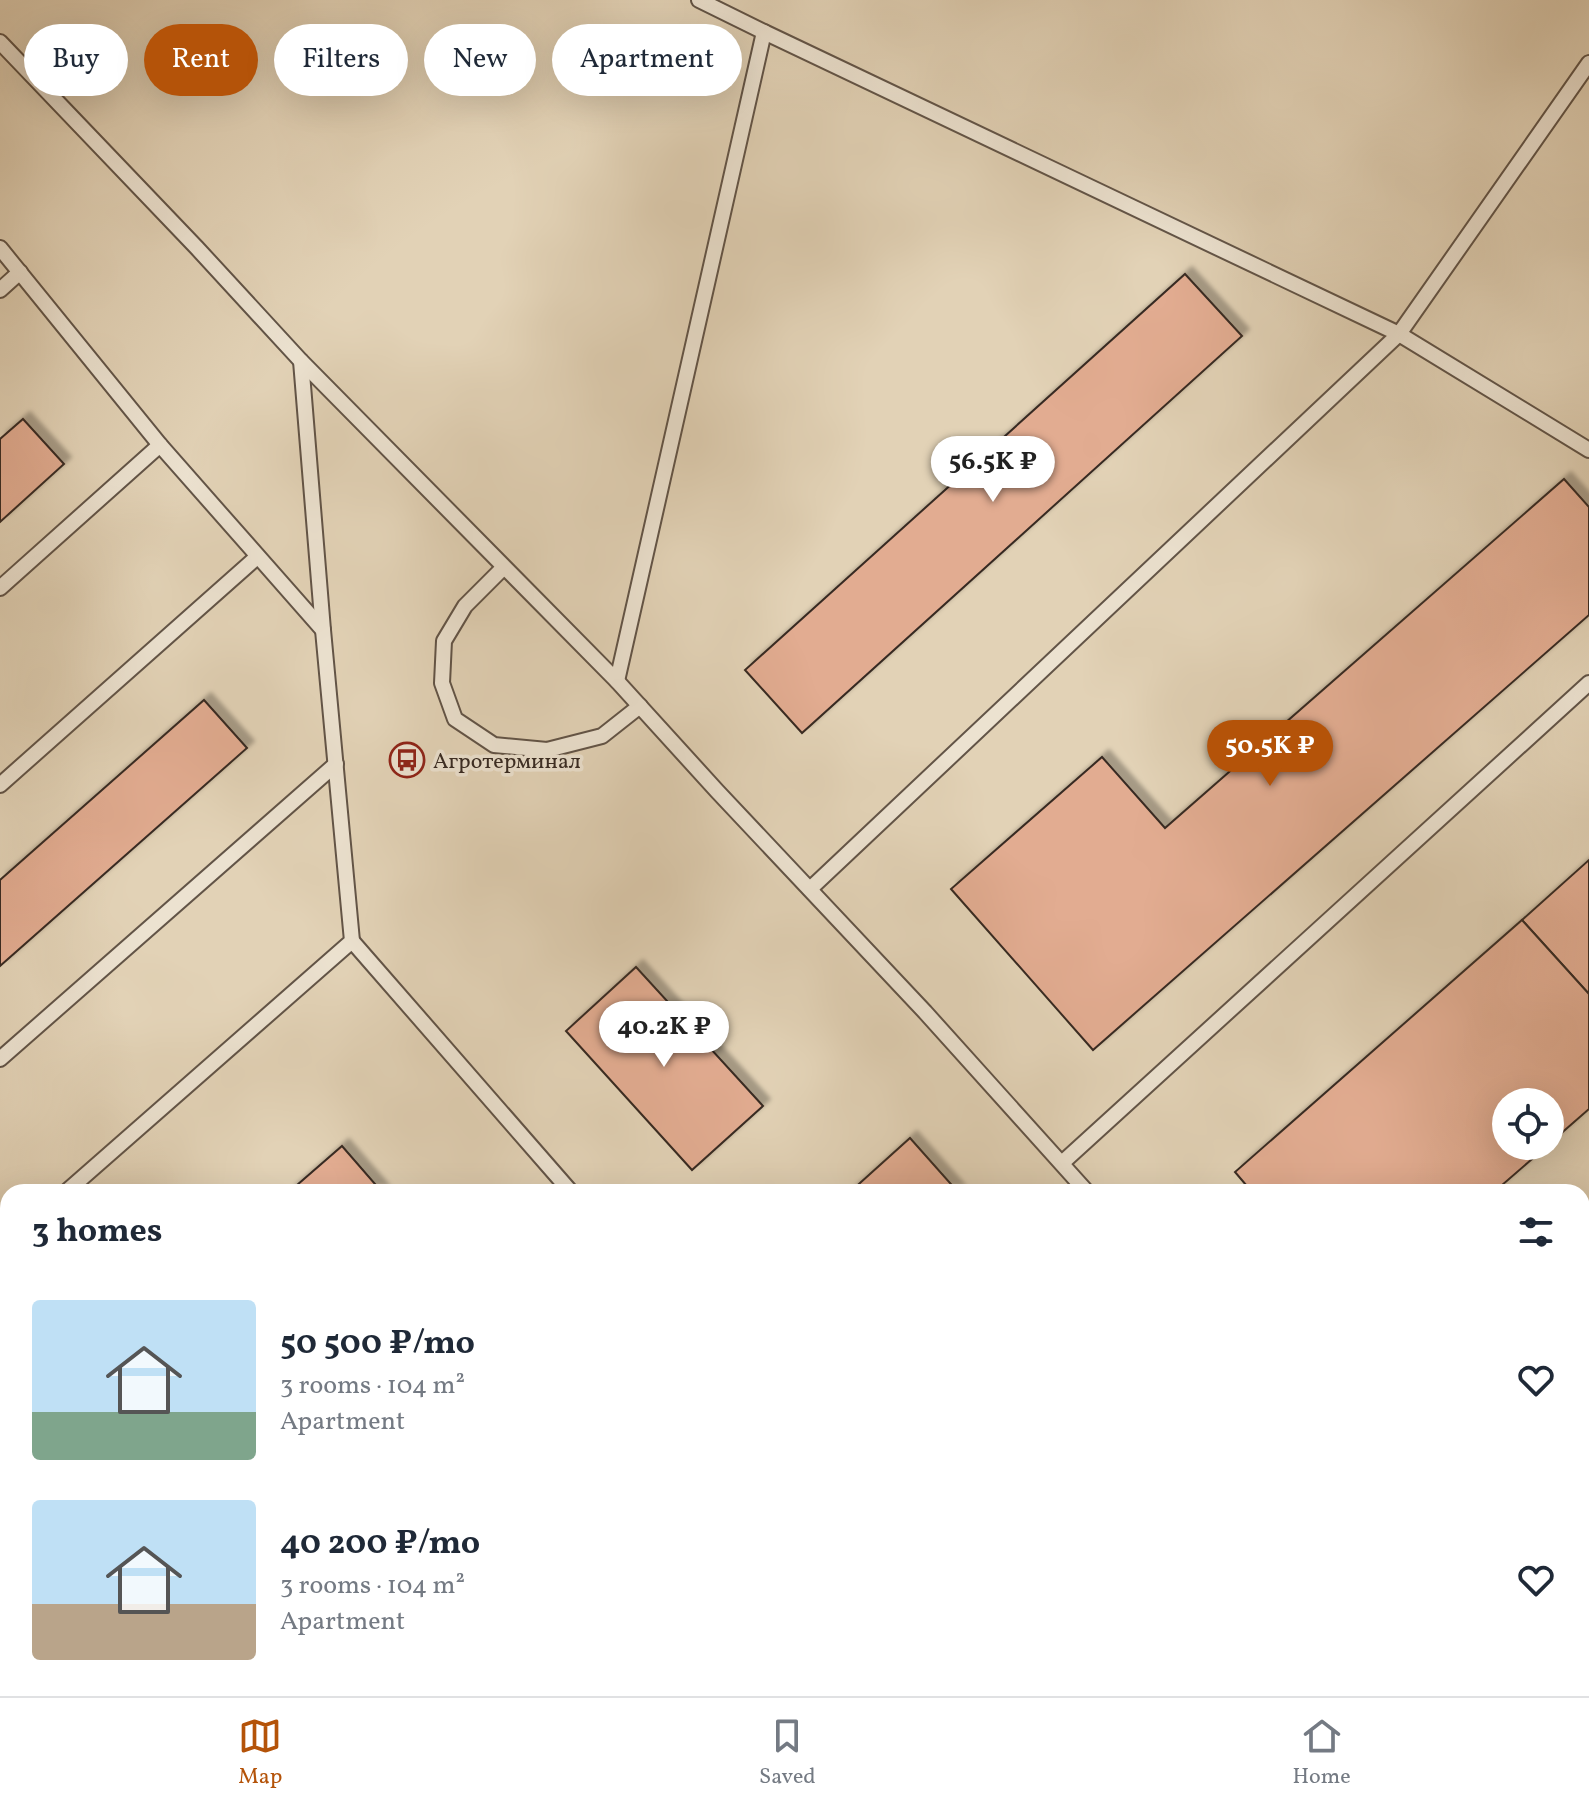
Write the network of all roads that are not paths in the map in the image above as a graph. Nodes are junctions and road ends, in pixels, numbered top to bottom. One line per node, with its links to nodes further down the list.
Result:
1 (699, 0): 2 (lane)
2 (764, 32): 8 (lane); 16 (lane)
3 (0, 42): 9 (lane)
4 (1589, 63): 8 (lane)
5 (0, 248): 6 (lane)
6 (20, 272): 7 (lane); 10 (lane)
7 (0, 290)
8 (1399, 334): 11 (lane); 21 (lane)
9 (301, 361): 13 (lane); 15 (lane)
10 (160, 445): 12 (lane); 14 (lane)
11 (1589, 450)
12 (257, 557): 15 (lane); 20 (lane)
13 (503, 568): 16 (lane); 18 (lane)
14 (0, 588)
15 (323, 630): 19 (lane)
16 (617, 681): 18 (lane)
17 (1589, 683): 24 (lane)
18 (640, 706): 21 (lane)
19 (336, 764): 22 (lane); 23 (lane)
20 (0, 785)
21 (810, 889): 24 (lane)
22 (352, 941): 25 (lane); 26 (lane)
23 (0, 1059)
24 (1062, 1163): 27 (lane)
25 (76, 1184)
26 (564, 1184)
27 (1080, 1184)

